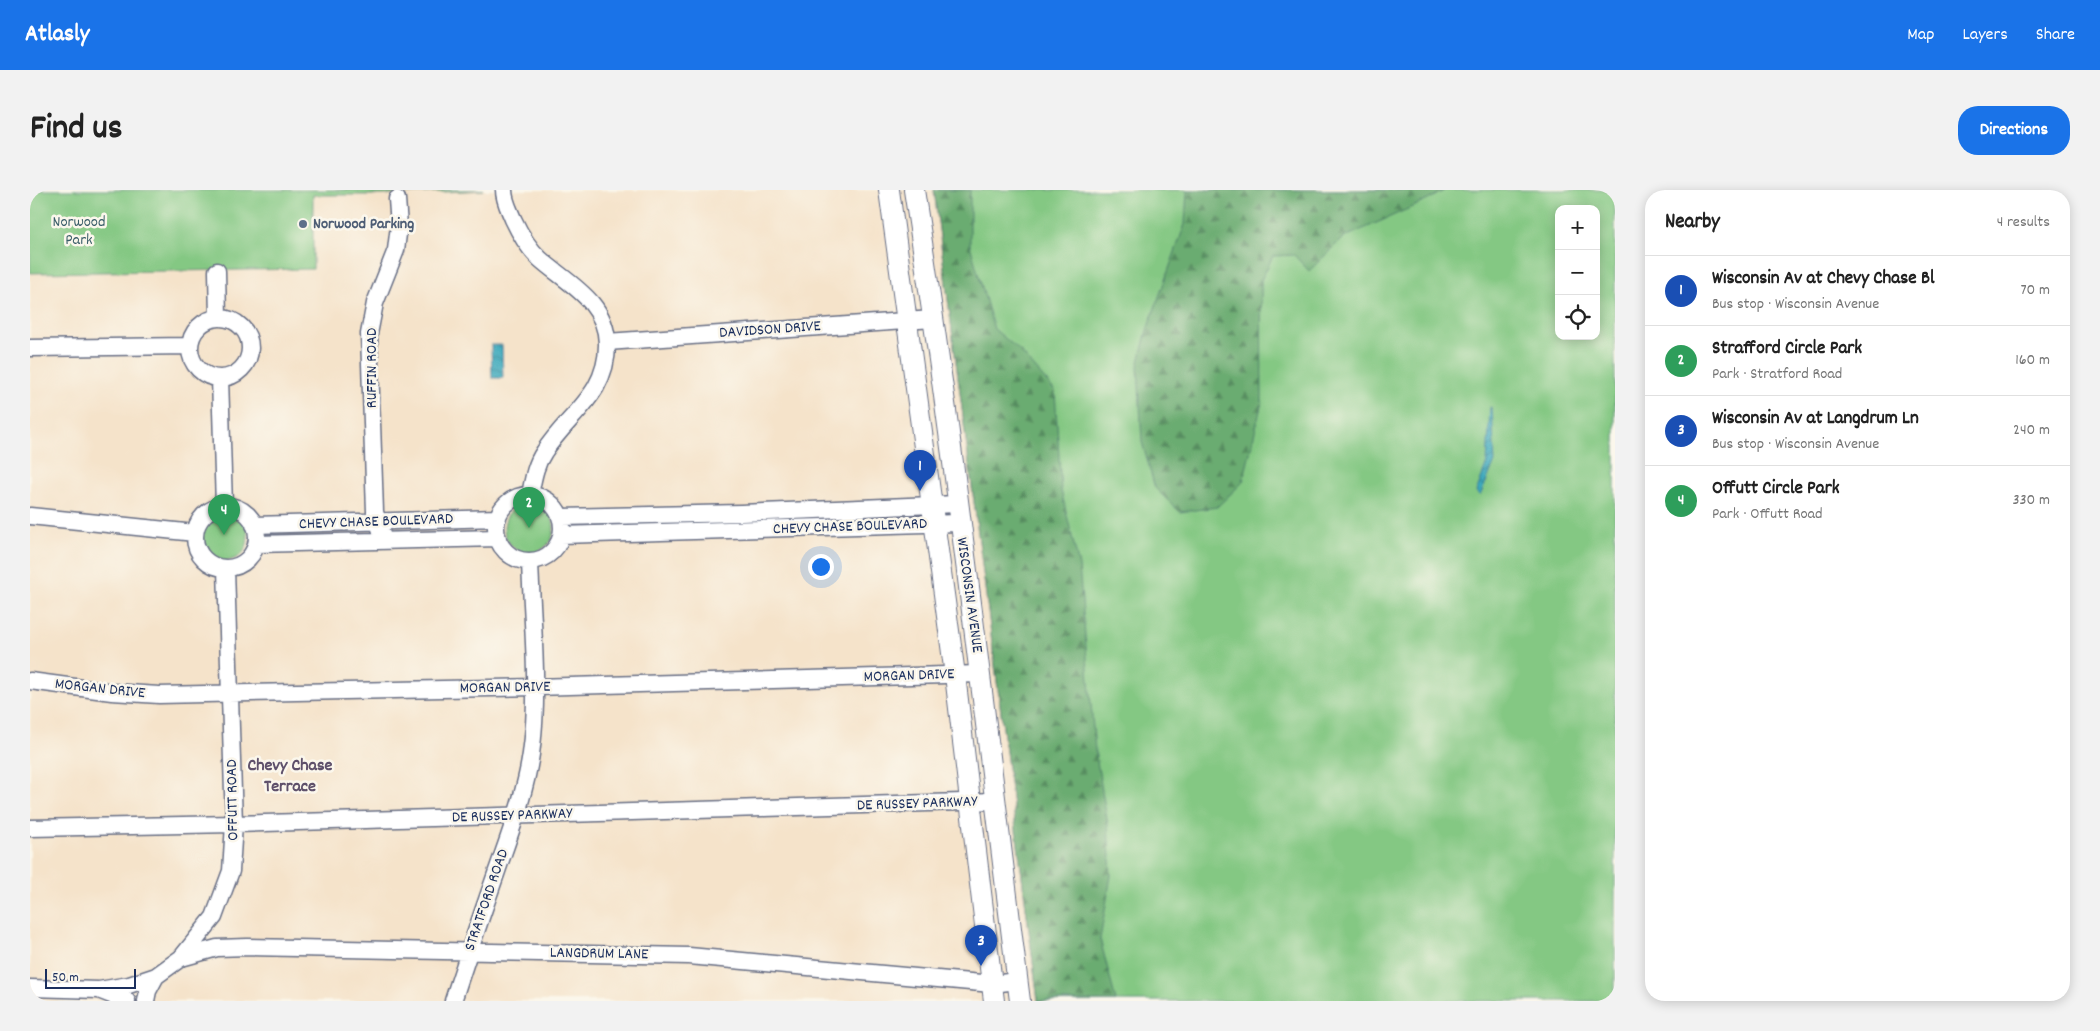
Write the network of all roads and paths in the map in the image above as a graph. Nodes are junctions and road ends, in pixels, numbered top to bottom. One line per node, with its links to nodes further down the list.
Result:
1 (504, 190): 9 (street)
2 (889, 190): 8 (main road, WISCONSIN AVENUE)
3 (914, 190): 6 (main road, WISCONSIN AVENUE)
4 (397, 199): 21 (street, RUFFIN ROAD)
5 (217, 271): 7 (street)
6 (933, 318): 8 (street, DAVIDSON DRIVE); 16 (main road, WISCONSIN AVENUE)
7 (225, 319): 10 (street); 12 (street)
8 (908, 320): 9 (street, DAVIDSON DRIVE); 17 (main road, WISCONSIN AVENUE)
9 (607, 342): 13 (street)
10 (190, 346): 11 (street); 12 (street)
11 (30, 348)
12 (220, 378): 14 (street)
13 (530, 495): 19 (street); 20 (street)
14 (224, 506): 22 (street); 24 (street)
15 (741, 513): 17 (street, CHEVY CHASE BOULEVARD); 19 (street, CHEVY CHASE BOULEVARD); 23 (street)
16 (958, 513): 17 (street, CHEVY CHASE BOULEVARD); 31 (main road, WISCONSIN AVENUE)
17 (933, 514): 23 (street, CHEVY CHASE BOULEVARD); 32 (main road, WISCONSIN AVENUE)
18 (30, 516): 24 (street)
19 (561, 517): 25 (street)
20 (498, 518): 21 (street, CHEVY CHASE BOULEVARD); 26 (street)
21 (378, 522): 22 (street, CHEVY CHASE BOULEVARD); 27 (street, RUFFIN ROAD)
22 (254, 525): 28 (street)
23 (741, 531): 25 (street, CHEVY CHASE BOULEVARD)
24 (194, 533): 30 (street)
25 (561, 536): 29 (street)
26 (498, 538): 27 (street, CHEVY CHASE BOULEVARD); 29 (street)
27 (384, 541): 28 (street, CHEVY CHASE BOULEVARD)
28 (256, 544): 30 (street)
29 (530, 561): 34 (street, STRATFORD ROAD)
30 (226, 568): 35 (street, OFFUTT ROAD)
31 (980, 674): 32 (street, MORGAN DRIVE); 36 (main road, WISCONSIN AVENUE)
32 (955, 675): 34 (street, MORGAN DRIVE); 37 (main road, WISCONSIN AVENUE)
33 (30, 681): 35 (street, MORGAN DRIVE)
34 (535, 687): 35 (street, MORGAN DRIVE); 38 (street, STRATFORD ROAD)
35 (230, 694): 39 (street, OFFUTT ROAD)
36 (995, 801): 37 (street, DE RUSSEY PARKWAY); 46 (main road, WISCONSIN AVENUE)
37 (969, 803): 38 (street, DE RUSSEY PARKWAY); 49 (main road, WISCONSIN AVENUE)
38 (517, 816): 39 (street, DE RUSSEY PARKWAY); 43 (street, STRATFORD ROAD)
39 (234, 824): 40 (street, DE RUSSEY PARKWAY); 41 (street, OFFUTT ROAD)
40 (30, 828)
41 (214, 917): 42 (street); 44 (street, OFFUTT ROAD)
42 (232, 947): 43 (street, LANGDRUM LANE); 44 (street, LANGDRUM LANE)
43 (468, 952): 49 (street, LANGDRUM LANE); 52 (street, STRATFORD ROAD)
44 (181, 958): 45 (street, OFFUTT ROAD)
45 (156, 976): 48 (street); 51 (street)
46 (1017, 981): 49 (street, LANGDRUM LANE); 53 (main road, WISCONSIN AVENUE)
47 (30, 988): 48 (street)
48 (99, 990): 50 (street)
49 (993, 993)
50 (127, 1001)
51 (146, 1001)
52 (453, 1001)
53 (1020, 1001)

